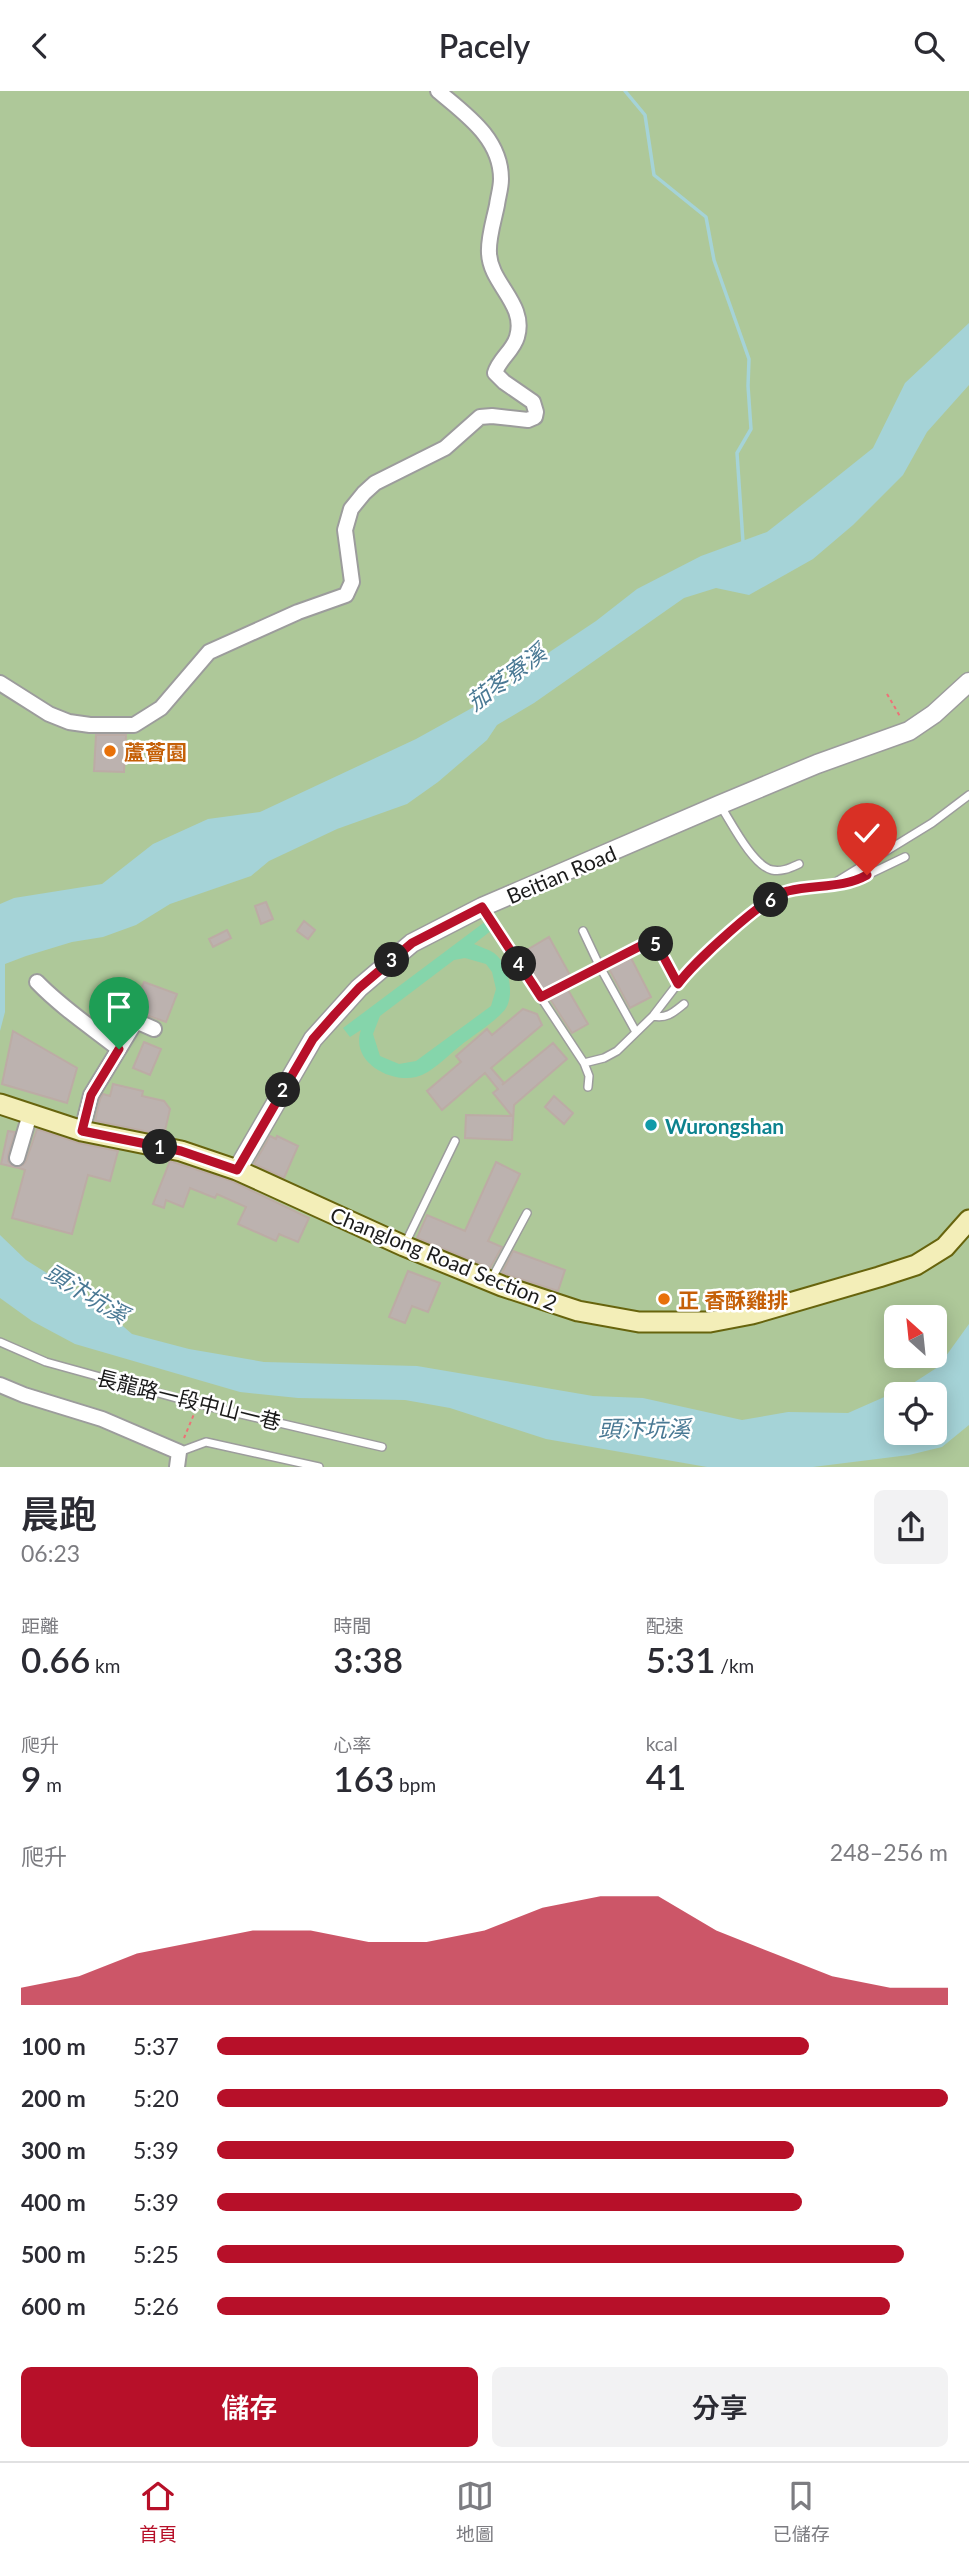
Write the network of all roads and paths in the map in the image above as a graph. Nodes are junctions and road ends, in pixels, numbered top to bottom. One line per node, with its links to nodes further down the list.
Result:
1 (438, 91): 3 (street)
2 (969, 682): 5 (street, Beitian Road)
3 (0, 683)
4 (887, 694): 5 (path)
5 (909, 731): 7 (street, Beitian Road)
6 (969, 795): 10 (lane)
7 (719, 804): 9 (lane); 11 (street, Beitian Road)
8 (905, 857): 10 (lane)
9 (799, 864)
10 (831, 885): 15 (lane)
11 (482, 907): 16 (lane); 29 (street, Beitian Road)
12 (583, 931): 13 (lane)
13 (600, 967): 15 (lane); 16 (lane); 20 (lane)
14 (37, 982): 21 (street)
15 (678, 984): 18 (lane)
16 (541, 997): 22 (lane)
17 (684, 1004): 18 (lane)
18 (653, 1016): 20 (lane)
19 (154, 1029): 21 (street)
20 (636, 1032): 22 (lane)
21 (119, 1049): 26 (street)
22 (584, 1063): 23 (lane)
23 (588, 1087)
24 (0, 1104): 25 (main road, Changlong Road Section 2)
25 (30, 1114): 26 (main road, Changlong Road Section 2); 28 (street)
26 (82, 1131): 29 (main road, Changlong Road Section 2)
27 (455, 1141): 32 (lane)
28 (17, 1158)
29 (237, 1170): 32 (main road, Changlong Road Section 2)
30 (527, 1213): 33 (lane)
31 (969, 1220): 33 (main road, Changlong Road Section 2)
32 (404, 1246): 33 (main road, Changlong Road Section 2)
33 (490, 1281)
34 (0, 1342): 36 (lane, 長龍路一段中山一巷)
35 (0, 1385): 38 (street)
36 (198, 1403): 37 (lane, 長龍路一段中山一巷); 38 (path)
37 (382, 1447)
38 (178, 1460): 39 (lane)
39 (319, 1467)

